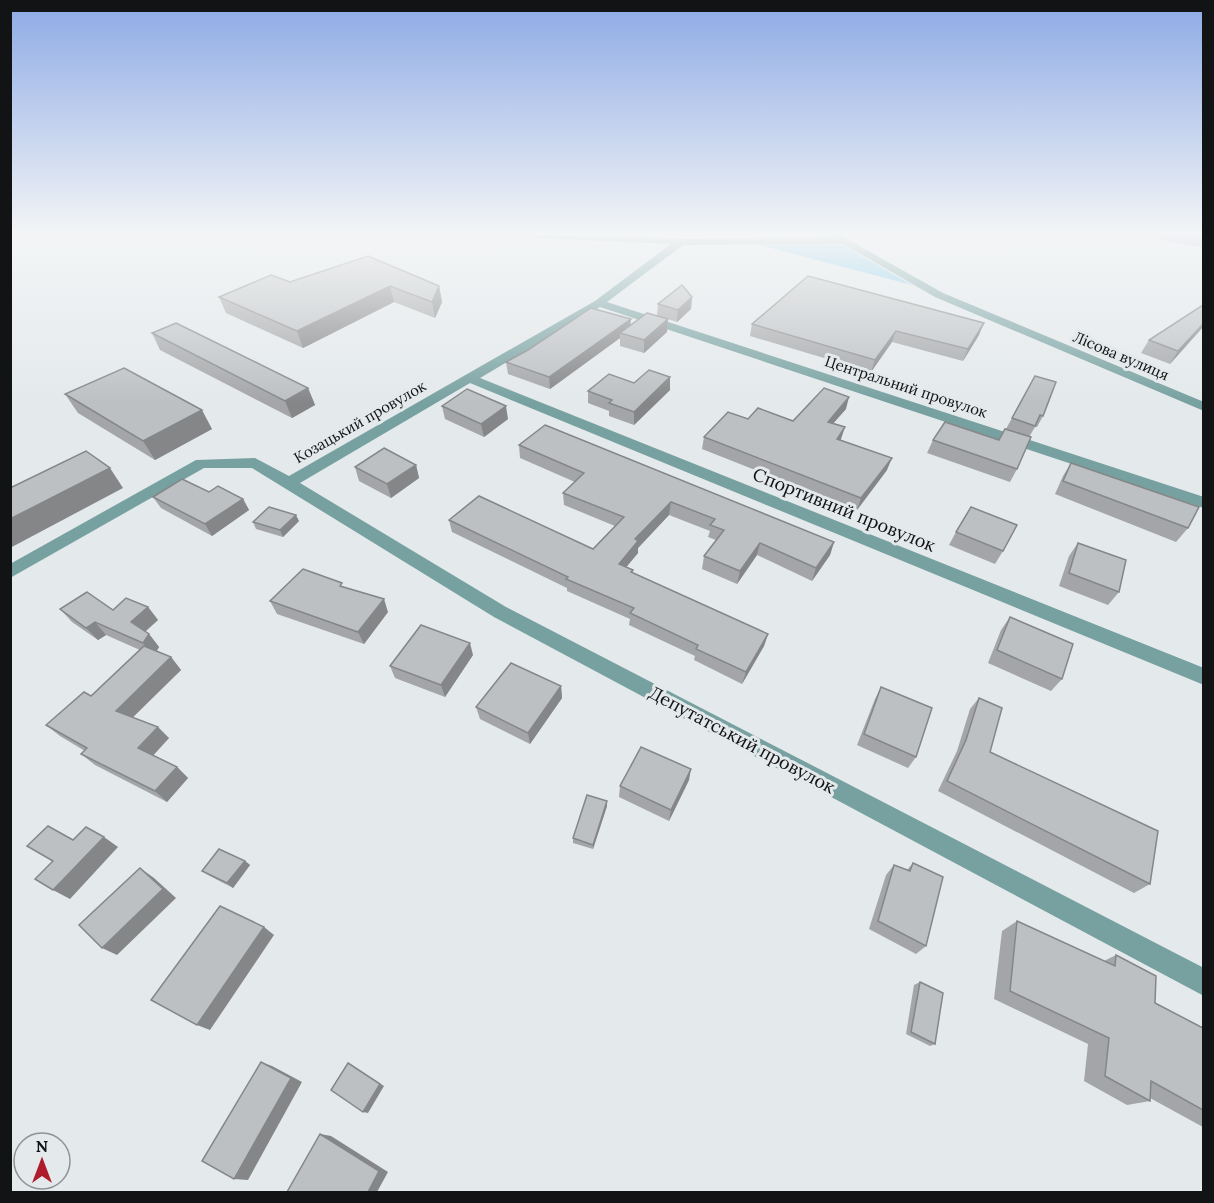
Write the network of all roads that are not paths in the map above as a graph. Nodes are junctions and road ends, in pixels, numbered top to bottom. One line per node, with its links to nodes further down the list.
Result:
1 (615, 291): 3 (street, Козацький провулок)
2 (932, 291): 5 (street, Лісова вулиця)
3 (599, 303): 4 (street, Козацький провулок); 7 (street, Центральний провулок)
4 (469, 378): 6 (street, Козацький провулок); 9 (street, Спортивний провулок)
5 (1203, 407)
6 (289, 483): 8 (street, Козацький провулок); 10 (street, Депутатський провулок)
7 (1203, 502)
8 (10, 572)
9 (1203, 677)
10 (1203, 983)

